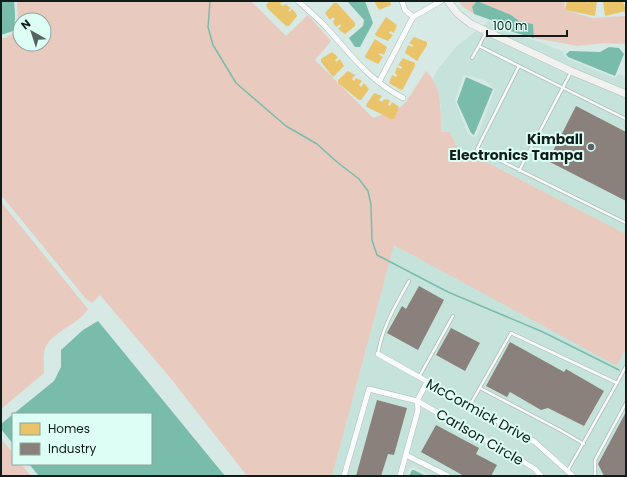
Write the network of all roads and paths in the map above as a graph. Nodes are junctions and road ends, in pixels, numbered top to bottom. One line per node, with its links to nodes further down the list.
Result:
1 (298, 1): 11 (street)
2 (402, 1): 5 (street)
3 (441, 1): 5 (street)
4 (448, 1): 6 (street)
5 (413, 17): 11 (street)
6 (486, 32): 7 (lane); 10 (street)
7 (479, 46): 8 (lane); 9 (lane)
8 (472, 58)
9 (519, 66): 12 (lane); 16 (lane)
10 (571, 71): 12 (lane); 13 (street)
11 (379, 82): 14 (street)
12 (562, 88): 15 (lane); 16 (lane)
13 (626, 94)
14 (403, 98)
15 (626, 120)
16 (519, 171): 17 (lane)
17 (626, 223)
18 (408, 281): 20 (lane)
19 (453, 316): 22 (lane)
20 (378, 354): 22 (street, McCormick Drive)
21 (626, 366): 24 (lane)
22 (419, 378): 23 (street, McCormick Drive)
23 (427, 382): 26 (street, Carlson Circle); 28 (street, McCormick Drive)
24 (617, 383): 25 (lane); 29 (lane)
25 (480, 388): 28 (lane); 29 (lane)
26 (418, 401): 30 (street, Carlson Circle); 32 (street, Carlson Circle); 35 (street, Carlson Circle)
27 (626, 403): 37 (lane)
28 (470, 405): 31 (street, McCormick Drive)
29 (584, 444): 31 (lane)
30 (406, 455): 33 (street, Carlson Circle); 34 (street)
31 (568, 470): 36 (street, McCormick Drive)
32 (344, 476)
33 (400, 476)
34 (448, 476)
35 (540, 476)
36 (573, 476)
37 (595, 476)

